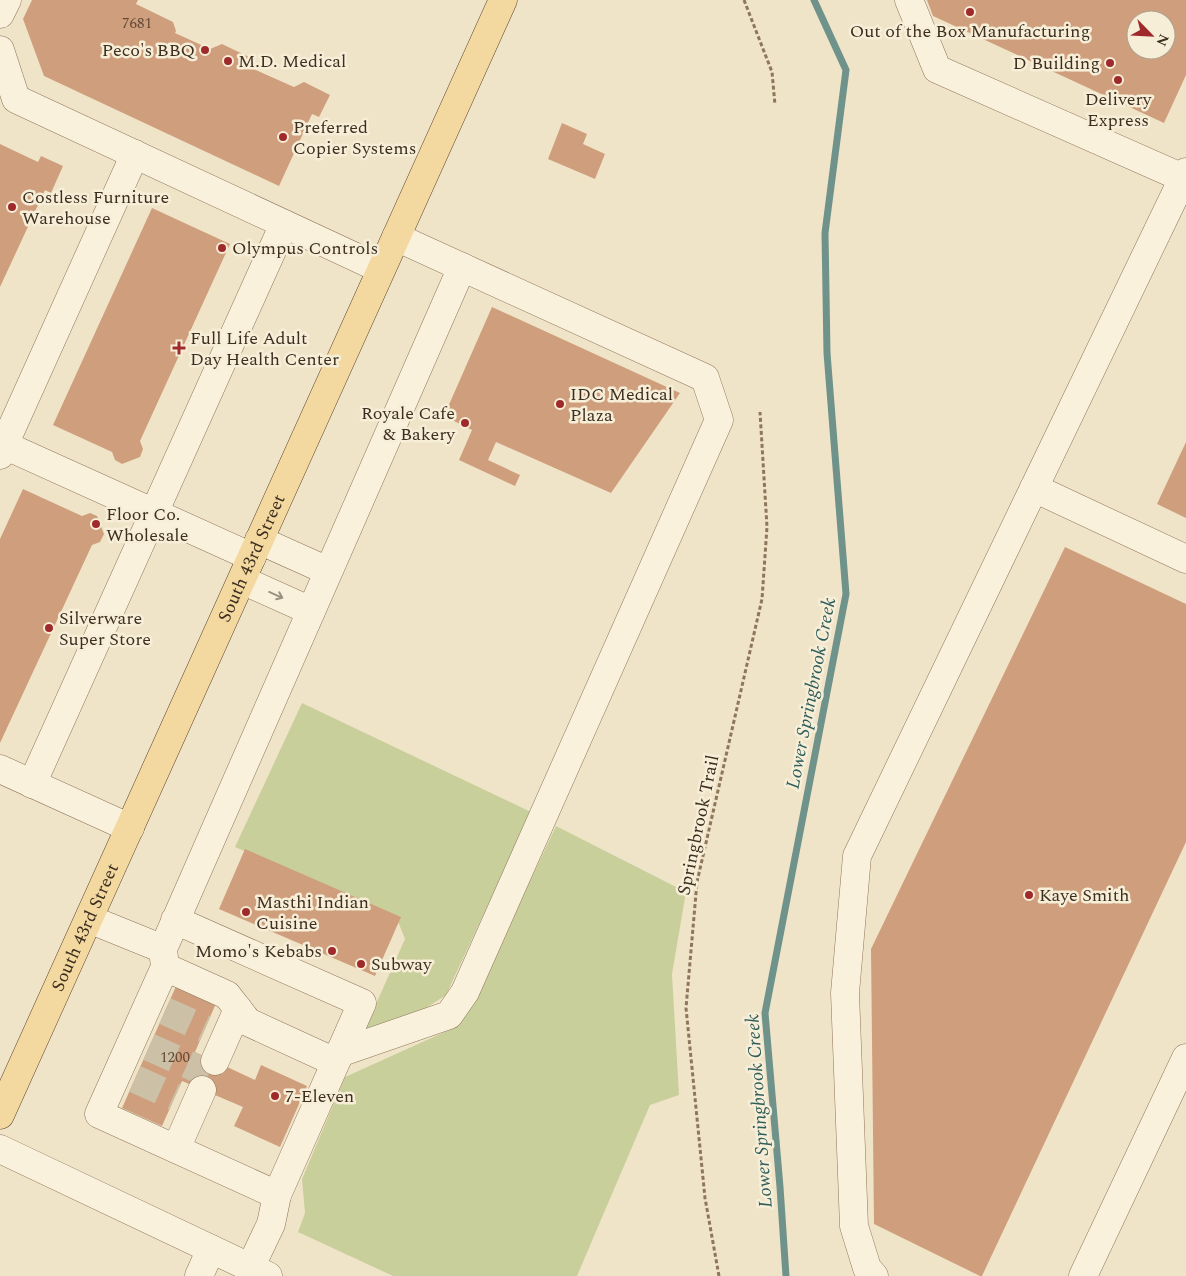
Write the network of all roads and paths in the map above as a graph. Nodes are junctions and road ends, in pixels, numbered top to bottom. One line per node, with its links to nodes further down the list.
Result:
1 (6, 0): 5 (street)
2 (503, 0): 11 (main road, South 43rd Street)
3 (744, 0): 7 (path)
4 (909, 0): 9 (street)
5 (0, 14)
6 (0, 50): 8 (street)
7 (775, 105)
8 (135, 154): 10 (street); 15 (street)
9 (1185, 175): 16 (street)
10 (284, 224): 13 (street); 17 (street)
11 (396, 237): 12 (street); 13 (main road, South 43rd Street)
12 (462, 267): 20 (street); 30 (street)
13 (381, 269): 18 (main road, South 43rd Street)
14 (760, 412): 40 (path, Springbrook Trail)
15 (2, 450): 17 (street)
16 (1034, 488): 19 (street); 41 (street)
17 (154, 513): 18 (street); 23 (street)
18 (251, 559): 20 (street); 21 (street, one-way to 21); 24 (main road, South 43rd Street)
19 (1186, 559)
20 (328, 571): 21 (street)
21 (311, 610): 26 (street)
22 (0, 769): 23 (street)
23 (32, 784): 24 (street)
24 (130, 828): 25 (main road, South 43rd Street)
25 (89, 919): 27 (street); 33 (main road, South 43rd Street)
26 (175, 920): 27 (street); 30 (street)
27 (164, 958): 28 (street); 35 (street)
28 (238, 1009): 29 (street); 30 (street)
29 (215, 1043)
30 (337, 1058): 36 (street)
31 (1186, 1058): 42 (street)
32 (191, 1098): 35 (street)
33 (0, 1115)
34 (0, 1149): 37 (street)
35 (176, 1149): 36 (street)
36 (277, 1195): 38 (street)
37 (211, 1249): 38 (street); 39 (street)
38 (259, 1272)
39 (199, 1276)
40 (719, 1276)
41 (874, 1276)
42 (1083, 1276)

